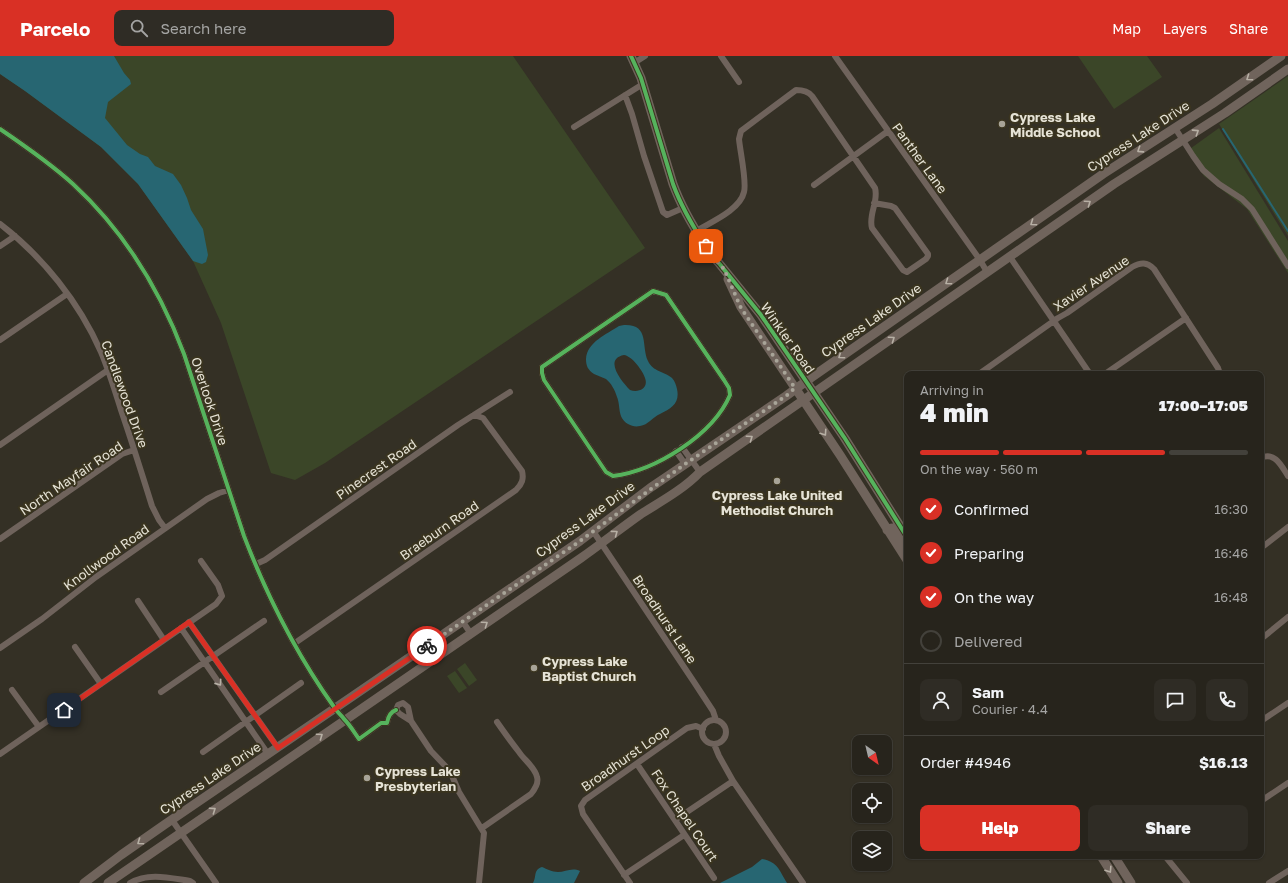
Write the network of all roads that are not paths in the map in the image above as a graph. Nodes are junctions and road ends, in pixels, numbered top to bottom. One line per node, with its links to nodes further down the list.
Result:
1 (645, 56): 5 (street)
2 (721, 56): 7 (street)
3 (835, 56): 13 (street, Panther Lane)
4 (1281, 56): 11 (main road, Cypress Lake Drive, one-way to 11)
5 (633, 59): 8 (main road, Winkler Road)
6 (1288, 69): 14 (main road, Cypress Lake Drive, one-way to 6)
7 (739, 82)
8 (643, 84): 9 (street); 18 (main road, Winkler Road)
9 (624, 95): 10 (street); 18 (street)
10 (574, 127)
11 (1175, 128): 14 (street); 24 (main road, Cypress Lake Drive, one-way to 24)
12 (0, 129): 51 (street, Overlook Drive)
13 (888, 131): 15 (street); 24 (street, Panther Lane)
14 (1183, 140): 23 (main road, Cypress Lake Drive, one-way to 14); 25 (street)
15 (855, 156): 16 (street); 17 (street); 20 (street)
16 (814, 185)
17 (874, 203): 17 (street)
18 (683, 208): 20 (main road, Winkler Road)
19 (0, 224): 21 (street, Candlewood Drive)
20 (696, 231): 26 (main road, Winkler Road)
21 (15, 236): 22 (street); 28 (street, Candlewood Drive)
22 (0, 246)
23 (1010, 257): 27 (main road, Cypress Lake Drive); 30 (street)
24 (980, 260): 27 (street, Panther Lane); 37 (main road, Cypress Lake Drive, one-way to 37)
25 (1288, 266)
26 (724, 269): 37 (main road, Winkler Road); 38 (main road, Winkler Road)
27 (987, 272): 40 (main road, Cypress Lake Drive, one-way to 27)
28 (67, 294): 31 (street); 32 (street, Candlewood Drive)
29 (1186, 318): 30 (street, Xavier Avenue); 35 (street); 36 (street, Xavier Avenue)
30 (1054, 320): 33 (street, Xavier Avenue); 34 (street)
31 (0, 340)
32 (108, 370): 43 (street); 45 (street, Candlewood Drive)
33 (983, 371)
34 (1088, 371)
35 (1109, 371)
36 (1219, 371)
37 (806, 381): 38 (main road, Cypress Lake Drive); 40 (main road, Winkler Road)
38 (795, 388): 41 (main road, Winkler Road); 48 (main road, Cypress Lake Drive)
39 (510, 392): 42 (street, Pinecrest Road)
40 (814, 393): 41 (main road, Cypress Lake Drive); 56 (main road, Winkler Road)
41 (803, 400): 49 (main road, Cypress Lake Drive, one-way to 41); 54 (main road, Winkler Road, one-way to 54)
42 (474, 415): 63 (street, Pinecrest Road); 73 (street, Braeburn Road)
43 (0, 445)
44 (682, 447): 46 (street); 46 (street); 48 (street)
45 (134, 450): 53 (street, Candlewood Drive); 57 (street, North Mayfair Road)
46 (676, 451): 48 (street)
47 (1264, 457): 50 (street)
48 (688, 462): 49 (street); 55 (main road, Cypress Lake Drive)
49 (700, 472): 59 (main road, Cypress Lake Drive, one-way to 49)
50 (1288, 476)
51 (229, 490): 53 (street, Knollwood Road); 63 (street, Overlook Drive)
52 (1288, 527): 60 (street)
53 (165, 528): 75 (street, Knollwood Road)
54 (887, 530): 58 (main road); 61 (main road, Winkler Road)
55 (593, 531): 59 (street, Broadhurst Lane); 68 (main road, Cypress Lake Drive)
56 (904, 532)
57 (0, 539)
58 (904, 543)
59 (601, 544): 70 (main road, Cypress Lake Drive, one-way to 59); 88 (street, Broadhurst Lane)
60 (1264, 546)
61 (904, 556)
62 (202, 561): 67 (street)
63 (256, 564): 73 (street, Overlook Drive)
64 (138, 601): 72 (street)
65 (1288, 617): 71 (street)
66 (264, 621): 76 (street)
67 (189, 622): 69 (street); 76 (street)
68 (463, 622): 70 (street); 83 (main road, Cypress Lake Drive)
69 (181, 628): 72 (street); 77 (street)
70 (471, 634): 86 (main road, Cypress Lake Drive)
71 (1264, 637)
72 (164, 640): 79 (street)
73 (294, 643): 83 (street, Overlook Drive)
74 (74, 647): 79 (street)
75 (0, 648)
76 (213, 657): 77 (street); 85 (street)
77 (204, 663): 81 (street); 90 (street, one-way to 90)
78 (301, 683): 85 (street)
79 (101, 684): 92 (street)
80 (12, 690): 92 (street)
81 (161, 692)
82 (1288, 703): 87 (street)
83 (335, 709): 86 (street, Overlook Drive); 95 (main road, Cypress Lake Drive)
84 (396, 710): 86 (street, Overlook Drive); 89 (street); 89 (street)
85 (255, 716): 90 (street); 95 (street)
86 (345, 719): 106 (main road, Cypress Lake Drive, one-way to 86)
87 (1264, 719)
88 (716, 720): 93 (street, Broadhurst Loop); 94 (street)
89 (411, 721): 105 (street)
90 (246, 722): 96 (street); 98 (street)
91 (497, 722): 105 (street)
92 (39, 727): 97 (street)
93 (702, 729): 94 (street); 99 (street, Broadhurst Loop)
94 (714, 744): 100 (street)
95 (278, 748): 98 (main road, Cypress Lake Drive)
96 (203, 752)
97 (0, 754)
98 (268, 754): 103 (main road, Cypress Lake Drive)
99 (637, 764): 104 (street, Fox Chapel Court); 112 (street, Broadhurst Loop)
100 (733, 781): 104 (street); 121 (street)
101 (1288, 783): 102 (street)
102 (1264, 799)
103 (172, 820): 106 (street); 114 (main road, Cypress Lake Drive, one-way to 114)
104 (675, 820): 107 (street, Fox Chapel Court)
105 (482, 828): 119 (street)
106 (181, 832): 115 (main road, Cypress Lake Drive); 118 (street)
107 (684, 835): 112 (street); 113 (street, Fox Chapel Court)
108 (1102, 859): 122 (main road, one-way to 122)
109 (1116, 859): 123 (main road)
110 (1167, 859): 124 (street)
111 (1288, 871): 125 (street)
112 (624, 874): 120 (street, Broadhurst Loop)
113 (714, 878)
114 (84, 883)
115 (108, 883)
116 (130, 883): 117 (street)
117 (193, 883)
118 (216, 883)
119 (479, 883)
120 (630, 883)
121 (802, 883)
122 (1118, 883)
123 (1132, 883)
124 (1187, 883)
125 (1269, 883)

